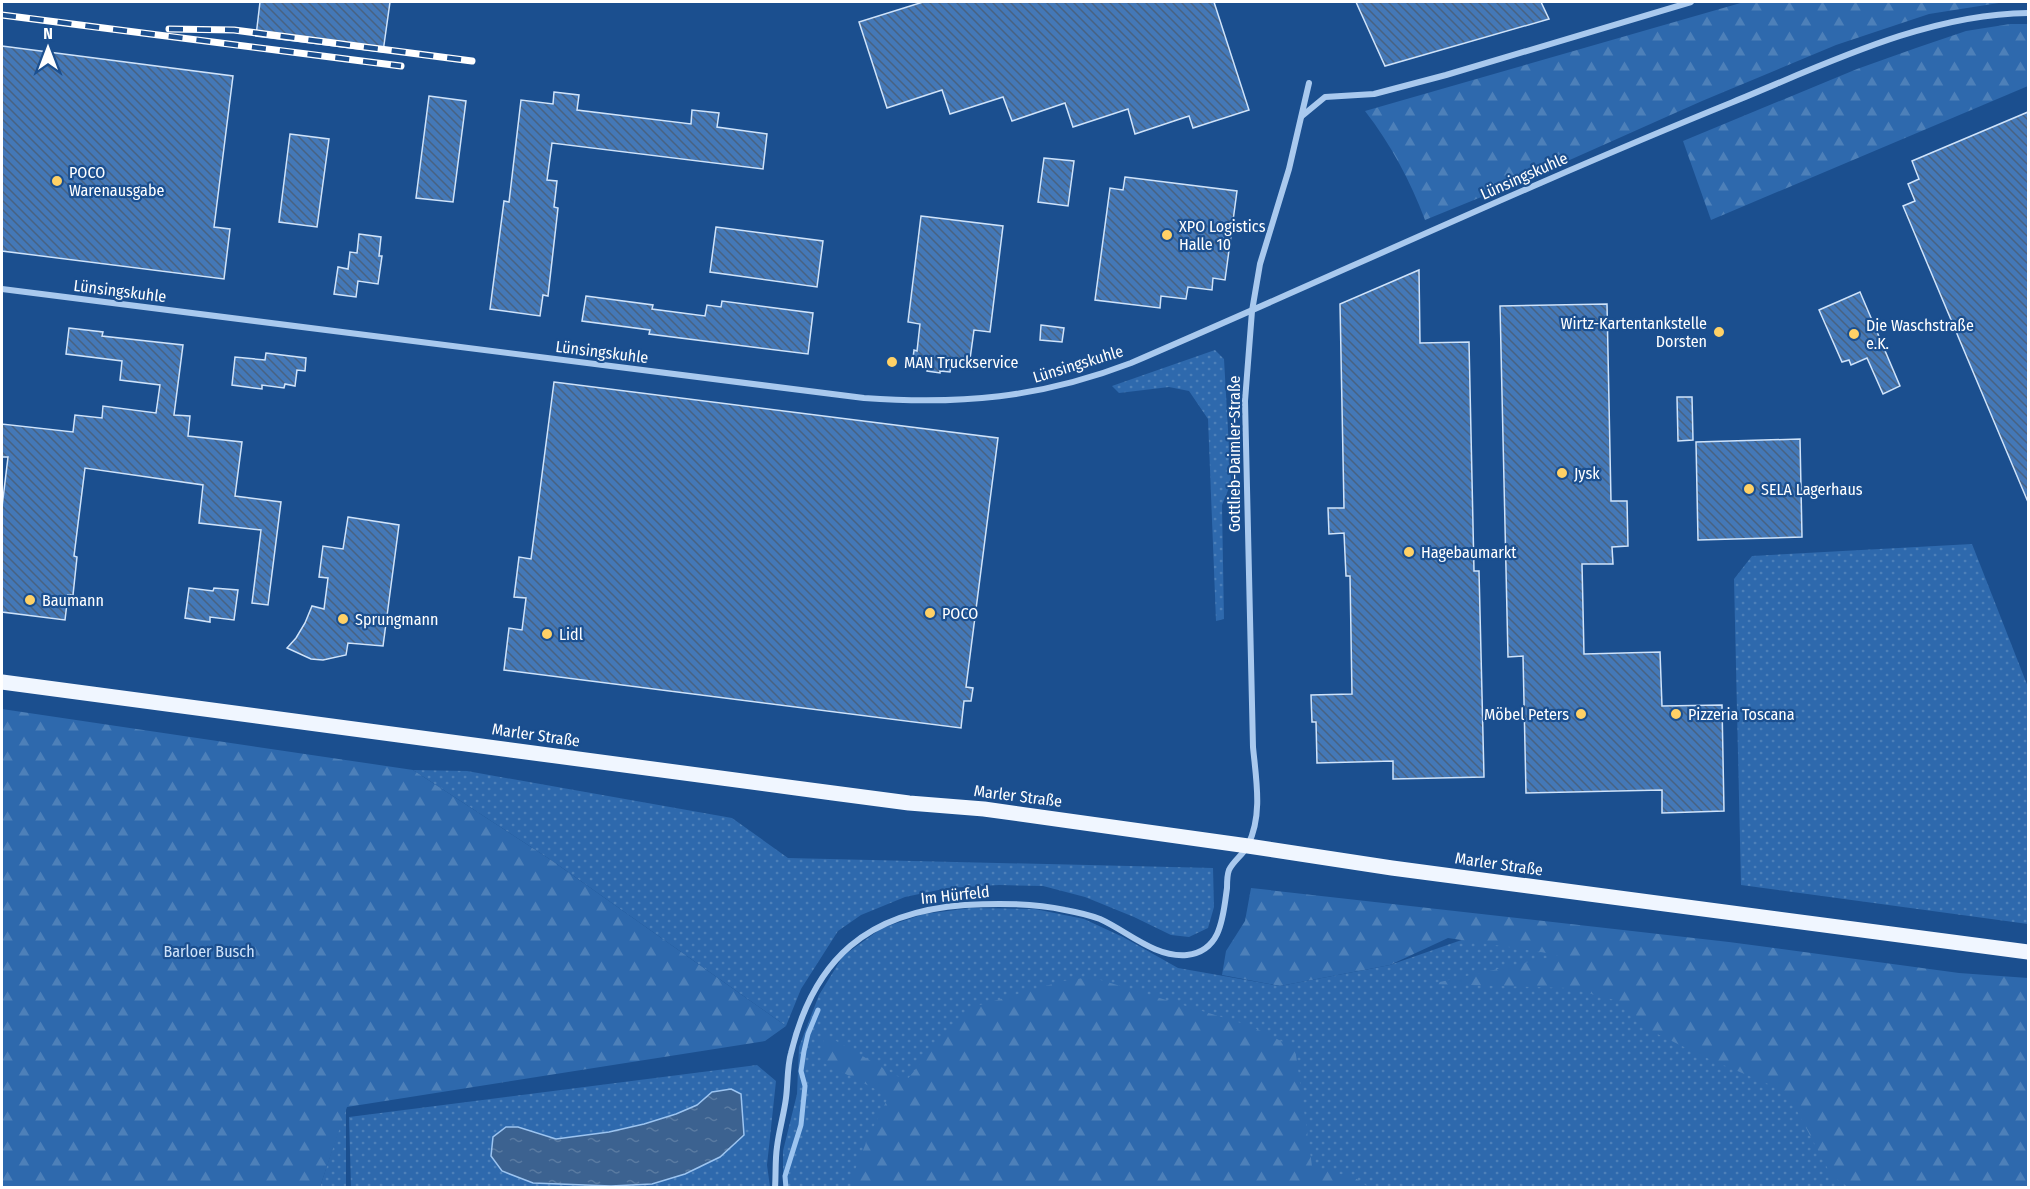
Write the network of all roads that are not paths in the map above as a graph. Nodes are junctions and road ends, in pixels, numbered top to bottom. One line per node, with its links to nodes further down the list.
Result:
1 (1691, 2): 4 (street)
2 (2028, 13): 6 (street, Lünsingskuhle)
3 (1309, 83): 4 (street, Gottlieb-Daimler-Straße)
4 (1302, 116): 6 (street, Gottlieb-Daimler-Straße)
5 (2, 289): 6 (street, Lünsingskuhle)
6 (1252, 311): 8 (street, Gottlieb-Daimler-Straße)
7 (2, 682): 8 (main road, Marler Straße)
8 (1248, 846): 9 (main road, Marler Straße); 10 (street, Im Hürfeld)
9 (2028, 952)
10 (775, 1188)

